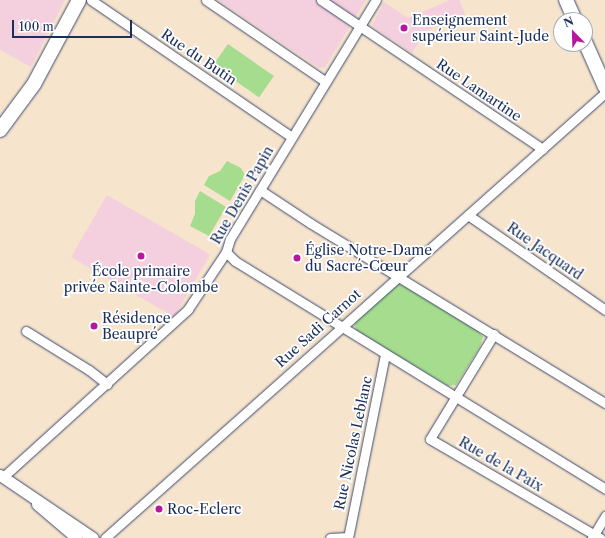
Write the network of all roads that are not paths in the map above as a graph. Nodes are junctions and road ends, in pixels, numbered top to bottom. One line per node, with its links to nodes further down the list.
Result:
1 (79, 0): 13 (main road)
2 (91, 0): 14 (street, Rue du Butin)
3 (206, 0): 10 (street)
4 (321, 0): 8 (street, Rue Lamartine)
5 (376, 0): 8 (street, Rue Denis Papin)
6 (566, 0): 7 (main road)
7 (571, 12)
8 (360, 26): 10 (street, Rue Denis Papin); 15 (street, Rue Lamartine)
9 (589, 52): 11 (main road)
10 (326, 82): 14 (street, Rue Denis Papin)
11 (605, 87)
12 (605, 93): 15 (street, Rue Sadi Carnot)
13 (0, 130)
14 (292, 137): 16 (street, Rue Denis Papin)
15 (542, 149): 17 (street, Rue Sadi Carnot)
16 (260, 190): 18 (street, Rue Denis Papin); 19 (street)
17 (468, 216): 19 (street, Rue Sadi Carnot); 20 (street, Rue Jacquard)
18 (226, 252): 21 (street); 25 (street, Rue Denis Papin)
19 (399, 276): 21 (street, Rue Sadi Carnot); 23 (street)
20 (605, 310)
21 (341, 327): 24 (street); 35 (street, Rue Sadi Carnot)
22 (26, 330): 25 (street)
23 (494, 334): 26 (street); 27 (street)
24 (385, 354): 26 (street); 37 (street, Rue Nicolas Leblanc)
25 (107, 384): 28 (street, Rue Denis Papin)
26 (456, 396): 29 (street); 32 (street, Rue de la Paix)
27 (605, 403)
28 (1, 476): 30 (street)
29 (605, 489)
30 (31, 498): 33 (street); 34 (street)
31 (605, 516): 32 (street)
32 (595, 537)
33 (77, 538)
34 (93, 538)
35 (104, 538)
36 (330, 538): 37 (street)
37 (348, 538)

